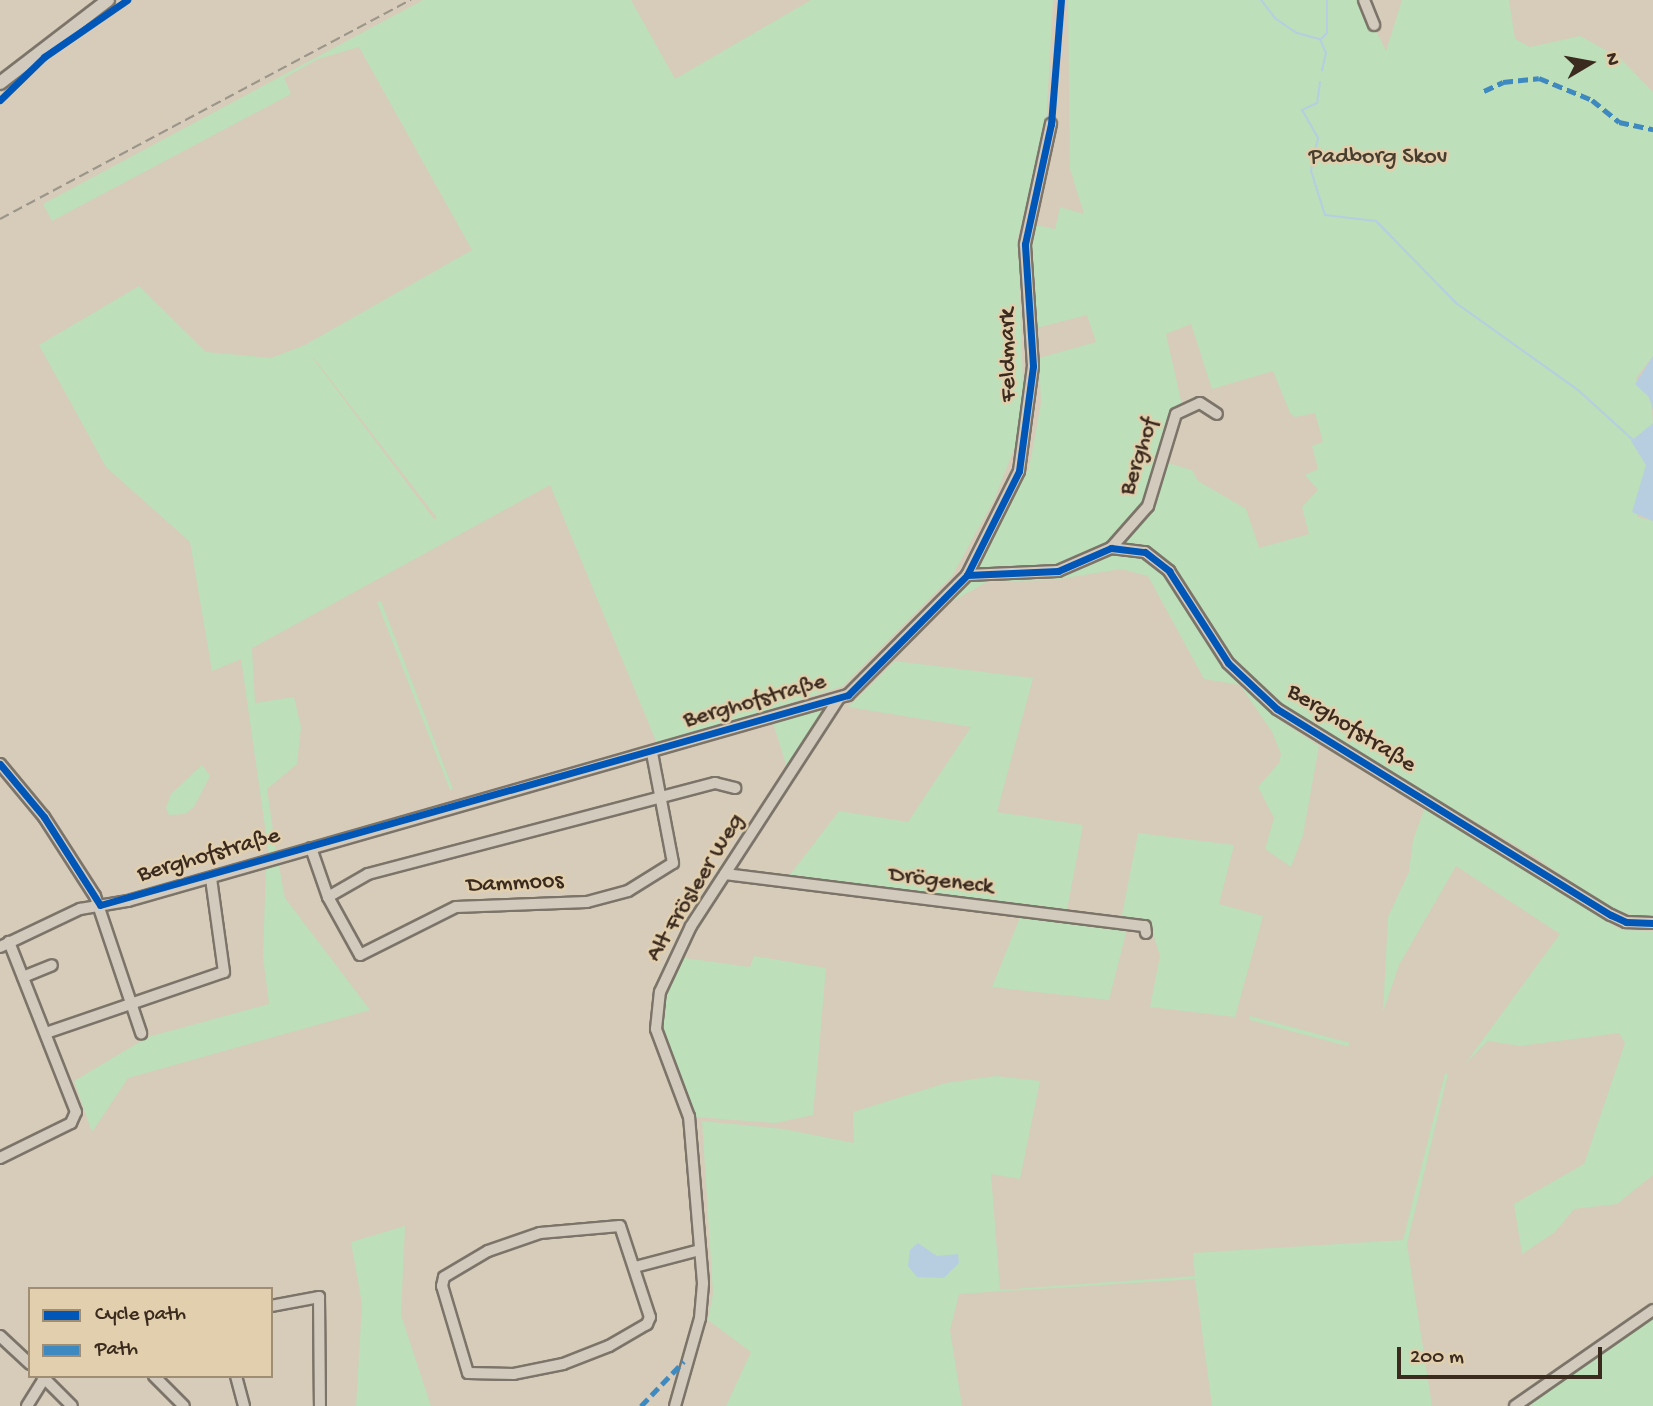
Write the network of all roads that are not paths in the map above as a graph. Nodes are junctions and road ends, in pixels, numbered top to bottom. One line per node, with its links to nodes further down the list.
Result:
1 (108, 0): 4 (main road)
2 (1364, 0): 3 (street)
3 (1374, 25)
4 (0, 83)
5 (1051, 124): 8 (street, Feldmark)
6 (1217, 414): 7 (street, Berghof)
7 (1111, 548): 8 (street); 19 (street, Berghofstraße)
8 (967, 575): 9 (street, Berghofstraße)
9 (838, 700): 10 (street, Berghofstraße); 15 (street, Alt Frösleer Weg)
10 (652, 753): 13 (street, Dammoos); 14 (street, Berghofstraße)
11 (0, 764): 18 (street)
12 (734, 788): 13 (street, Dammoos)
13 (663, 798): 17 (street, Dammoos); 17 (street, Dammoos)
14 (312, 848): 16 (street, Berghofstraße); 17 (street, Dammoos)
15 (725, 874): 20 (street, Drögeneck); 28 (street, Alt Frösleer Weg)
16 (211, 878): 18 (street, Berghofstraße); 24 (street)
17 (328, 897)
18 (100, 905): 21 (street, Berghofstraße); 24 (street)
19 (1653, 923)
20 (1146, 933)
21 (5, 945): 23 (street)
22 (52, 965): 23 (street)
23 (23, 977): 25 (street)
24 (132, 1001): 25 (street); 26 (street)
25 (46, 1033): 27 (street)
26 (141, 1033)
27 (0, 1158)
28 (700, 1250): 29 (street); 43 (street, Alt Frösleer Weg)
29 (635, 1267): 29 (street)
30 (273, 1306): 42 (street)
31 (1653, 1310): 44 (street)
32 (0, 1336): 33 (street)
33 (28, 1362)
34 (43, 1378): 38 (street)
35 (45, 1378): 39 (street)
36 (156, 1378): 40 (street)
37 (237, 1378): 41 (street)
38 (27, 1406)
39 (72, 1406)
40 (184, 1406)
41 (244, 1406)
42 (320, 1406)
43 (675, 1406)
44 (1515, 1406)

